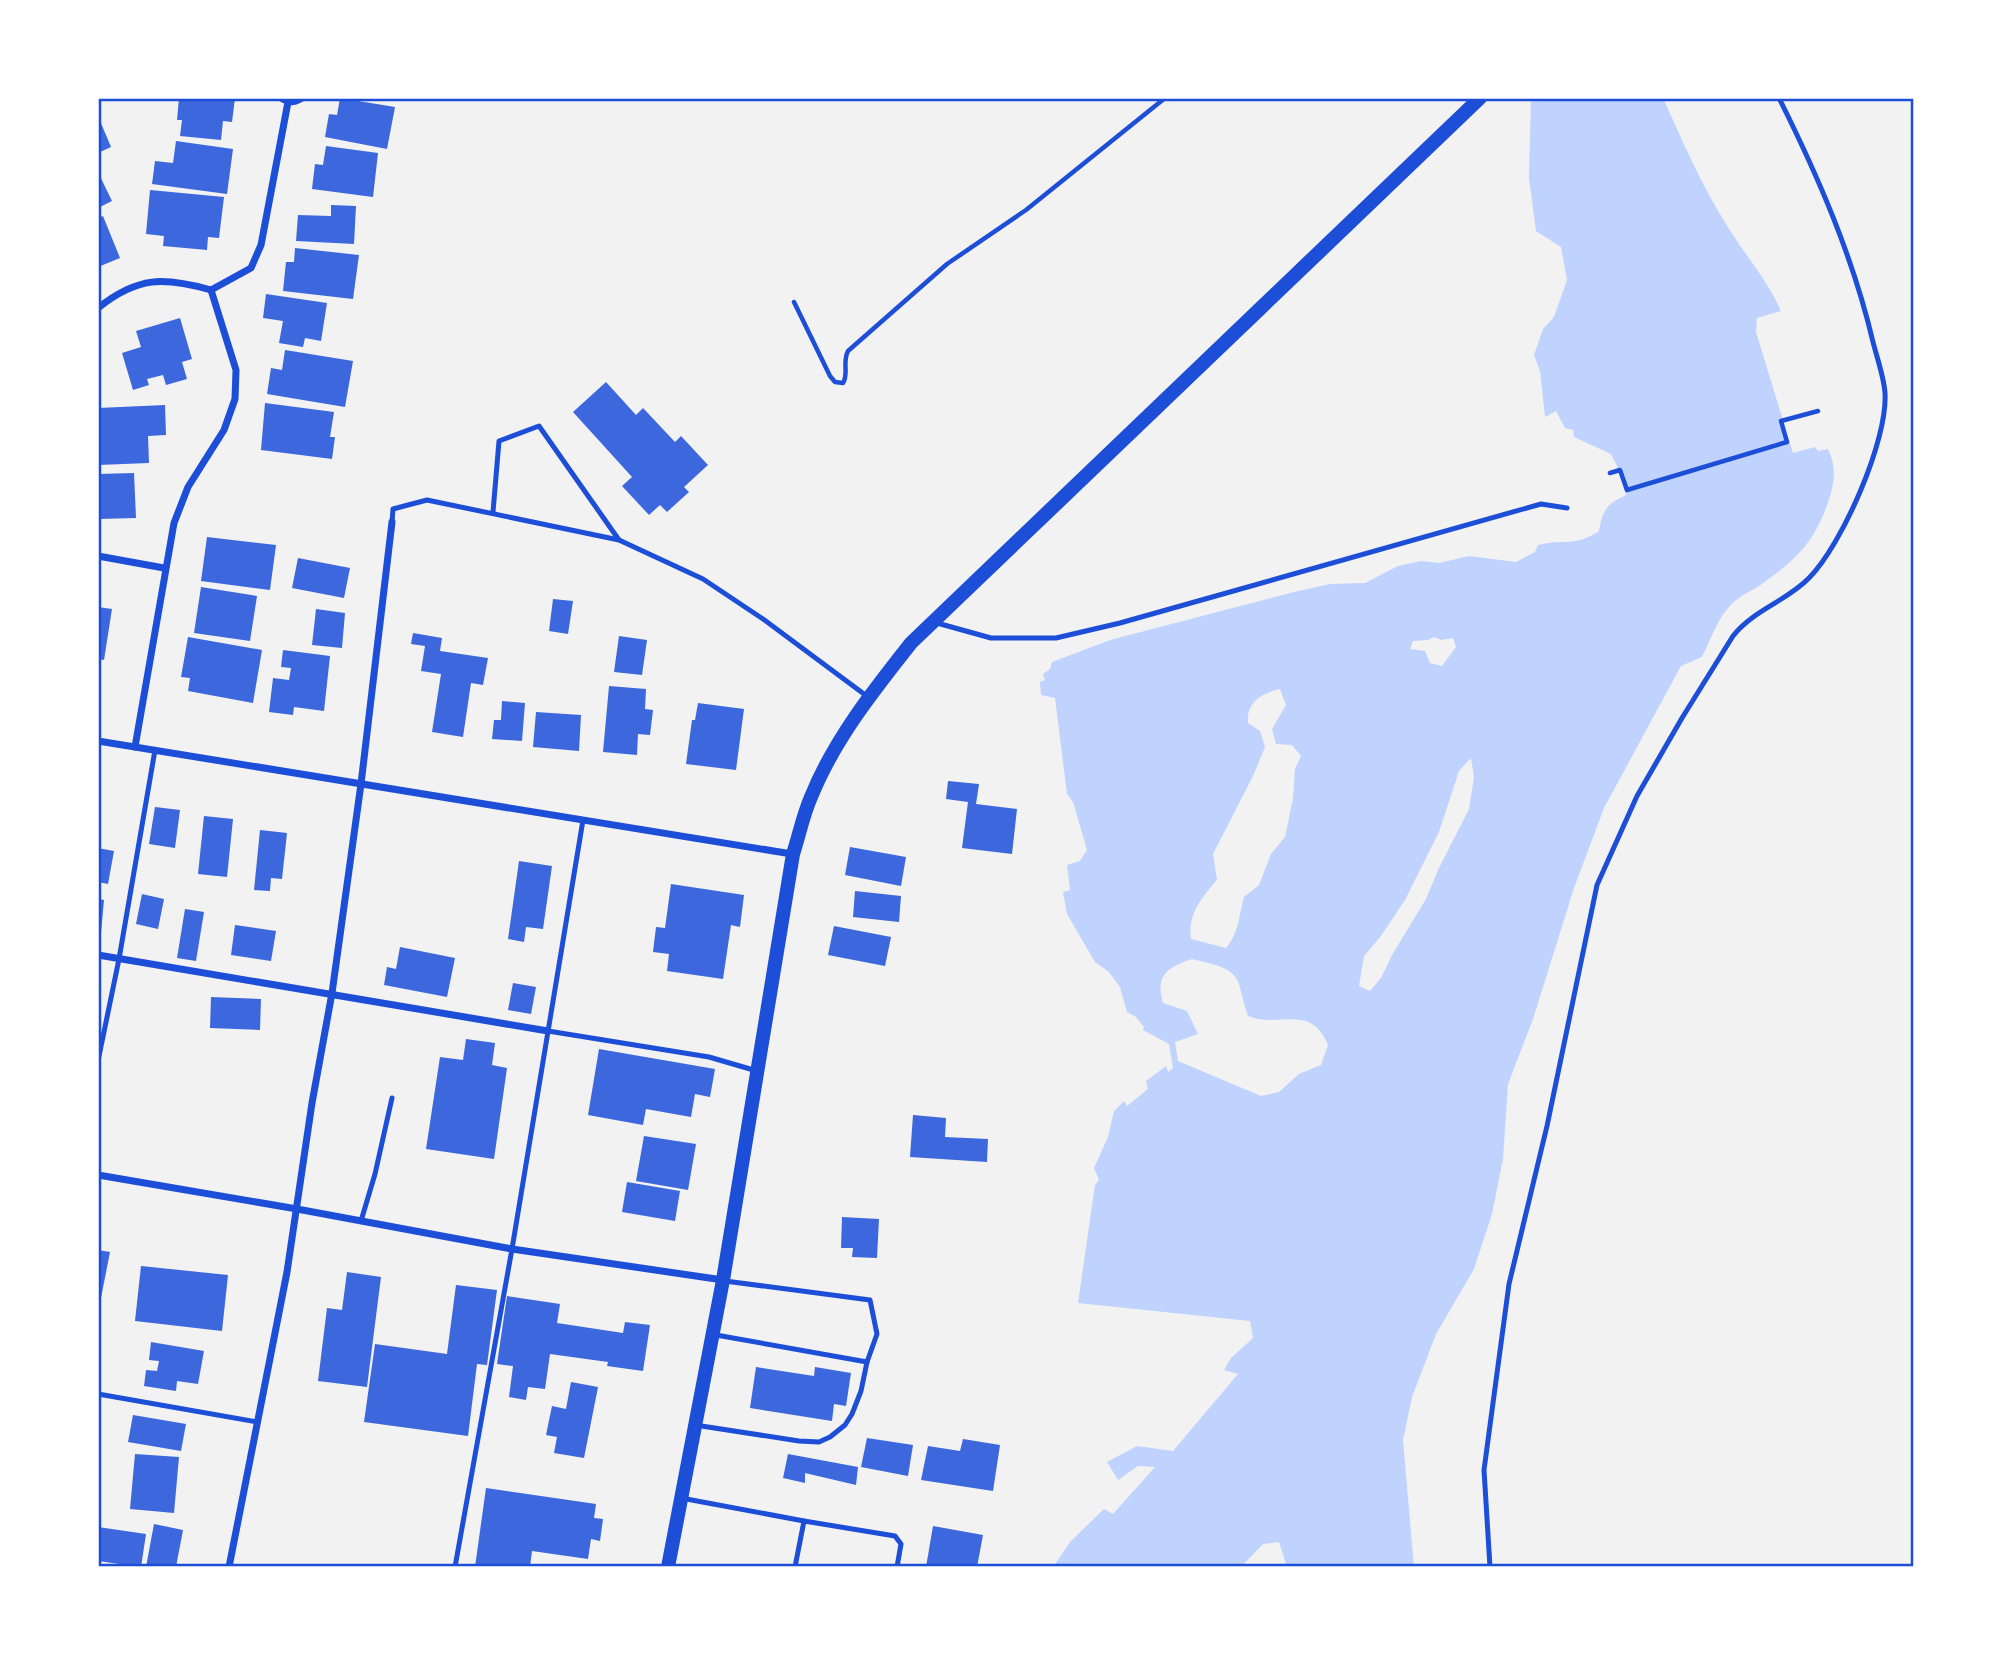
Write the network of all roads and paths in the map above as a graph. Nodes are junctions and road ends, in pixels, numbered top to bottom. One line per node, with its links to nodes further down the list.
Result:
1 (302, 98): 5 (street)
2 (1165, 98): 7 (path)
3 (1480, 98): 17 (main road)
4 (1779, 98): 49 (lane)
5 (284, 100): 6 (street)
6 (211, 290): 8 (street); 16 (street)
7 (794, 302)
8 (98, 308)
9 (1818, 411): 10 (path)
10 (1609, 473)
11 (1567, 508): 17 (lane)
12 (493, 512): 13 (lane); 14 (lane); 14 (lane)
13 (391, 522): 22 (street)
14 (619, 540): 18 (lane)
15 (98, 556): 16 (street)
16 (164, 568): 20 (street)
17 (934, 622): 18 (main road)
18 (868, 697): 24 (main road)
19 (98, 741): 20 (street)
20 (135, 747): 21 (street)
21 (155, 750): 22 (street); 26 (lane)
22 (361, 784): 23 (street); 27 (street)
23 (583, 820): 24 (street); 28 (lane)
24 (793, 854): 30 (main road)
25 (98, 955): 26 (street)
26 (120, 960): 27 (street); 29 (lane)
27 (332, 993): 28 (street); 33 (street)
28 (548, 1031): 30 (lane); 35 (lane)
29 (98, 1061)
30 (757, 1070): 36 (main road)
31 (392, 1098): 34 (lane)
32 (98, 1175): 33 (street)
33 (297, 1209): 34 (street); 40 (street)
34 (361, 1221): 35 (street)
35 (512, 1249): 36 (street); 45 (lane)
36 (723, 1280): 37 (main road); 38 (lane)
37 (712, 1335): 38 (lane); 41 (main road)
38 (867, 1362): 41 (lane)
39 (98, 1394): 40 (lane)
40 (257, 1422): 44 (street)
41 (695, 1425): 42 (main road)
42 (681, 1498): 43 (lane); 46 (main road)
43 (804, 1521): 47 (lane); 48 (lane)
44 (229, 1567)
45 (455, 1567)
46 (668, 1567)
47 (795, 1567)
48 (897, 1567)
49 (1490, 1567)

